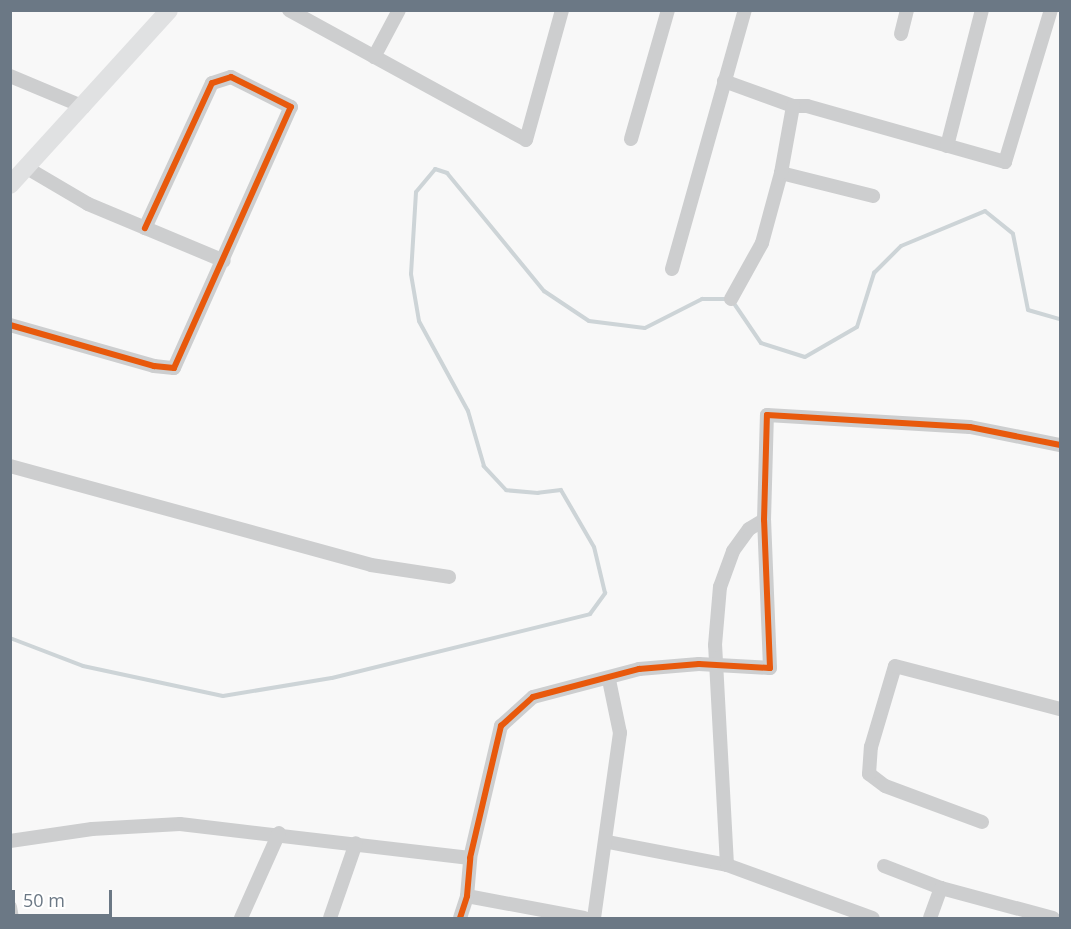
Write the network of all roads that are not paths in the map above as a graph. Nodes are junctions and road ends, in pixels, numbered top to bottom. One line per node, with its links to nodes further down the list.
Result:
1 (169, 10): 15 (street)
2 (399, 10): 11 (street)
3 (562, 10): 11 (street)
4 (668, 10): 16 (street)
5 (745, 10): 13 (street)
6 (907, 10): 10 (street)
7 (982, 10): 17 (street)
8 (1051, 10): 17 (street)
9 (298, 12): 11 (street)
10 (902, 34)
11 (374, 57)
12 (10, 76): 15 (street)
13 (724, 81): 14 (street); 23 (street)
14 (793, 106): 17 (street); 18 (street)
15 (84, 107): 19 (street)
16 (631, 139)
17 (947, 146)
18 (781, 172): 20 (street); 24 (street)
19 (16, 178): 21 (street)
20 (873, 196)
21 (146, 228): 22 (street); 22 (street)
22 (224, 261): 25 (street)
23 (672, 269)
24 (731, 299)
25 (10, 325)
26 (1060, 445): 28 (street)
27 (10, 466): 29 (street)
28 (764, 520): 30 (street); 30 (street)
29 (449, 577)
30 (716, 666): 31 (street); 39 (street)
31 (609, 680): 36 (street); 38 (street)
32 (1060, 709): 33 (street)
33 (982, 822)
34 (279, 833): 35 (street); 37 (street); 45 (street)
35 (10, 841)
36 (608, 842): 39 (street); 49 (street)
37 (356, 843): 38 (street); 46 (street)
38 (470, 858): 42 (street)
39 (727, 865): 50 (street)
40 (884, 866): 41 (street)
41 (941, 888): 51 (street); 52 (street)
42 (467, 896): 47 (street); 48 (street)
43 (10, 907): 44 (street)
44 (12, 918)
45 (241, 918)
46 (330, 918)
47 (460, 918)
48 (584, 918)
49 (594, 918)
50 (873, 918)
51 (930, 918)
52 (1053, 918)

